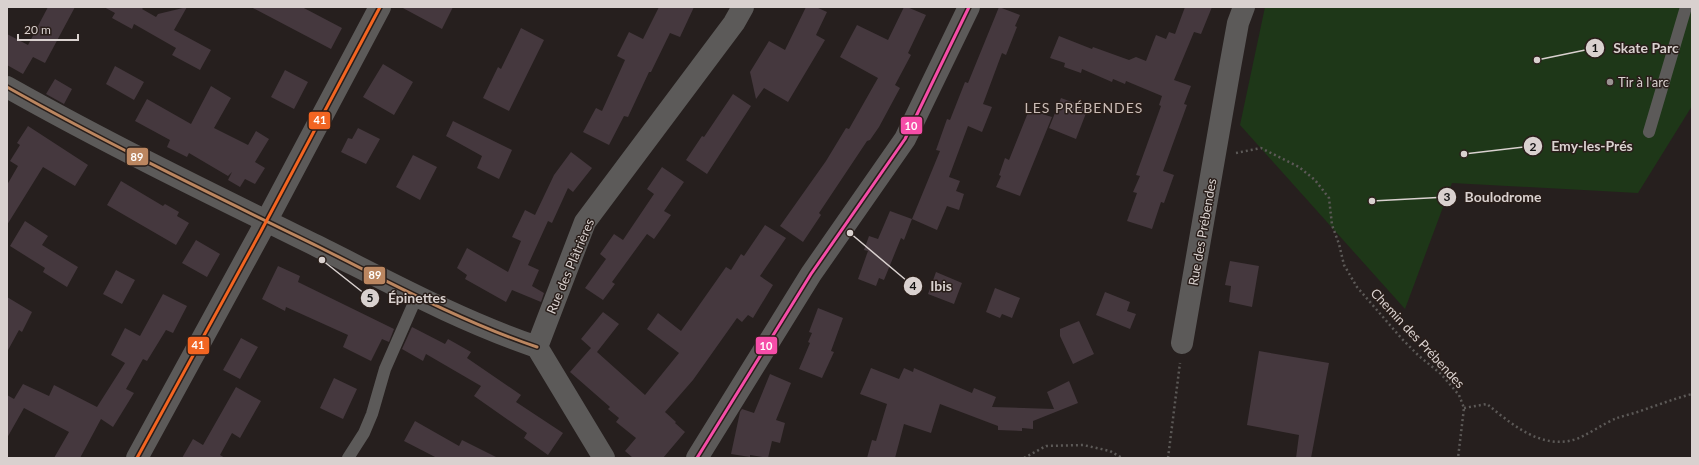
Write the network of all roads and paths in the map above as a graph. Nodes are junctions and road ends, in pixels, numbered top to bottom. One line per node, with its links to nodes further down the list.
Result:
1 (380, 7): 9 (street)
2 (744, 7): 12 (street, Rue des Plâtrières)
3 (969, 7): 18 (street)
4 (1244, 7): 8 (street, Rue des Prébendes)
5 (1686, 7): 7 (lane)
6 (10, 94): 9 (street)
7 (1649, 132)
8 (1214, 161): 11 (street, Rue des Prébendes); 14 (path, Chemin des Prébendes)
9 (266, 222): 10 (street); 15 (street)
10 (417, 296): 12 (street); 16 (lane)
11 (1182, 343): 21 (path)
12 (537, 348): 17 (street)
13 (1692, 394): 14 (path, Chemin des Prébendes)
14 (1464, 408): 22 (path)
15 (137, 458)
16 (348, 458)
17 (604, 458)
18 (697, 458)
19 (1024, 458): 20 (path)
20 (1122, 458)
21 (1168, 458)
22 (1458, 458)

